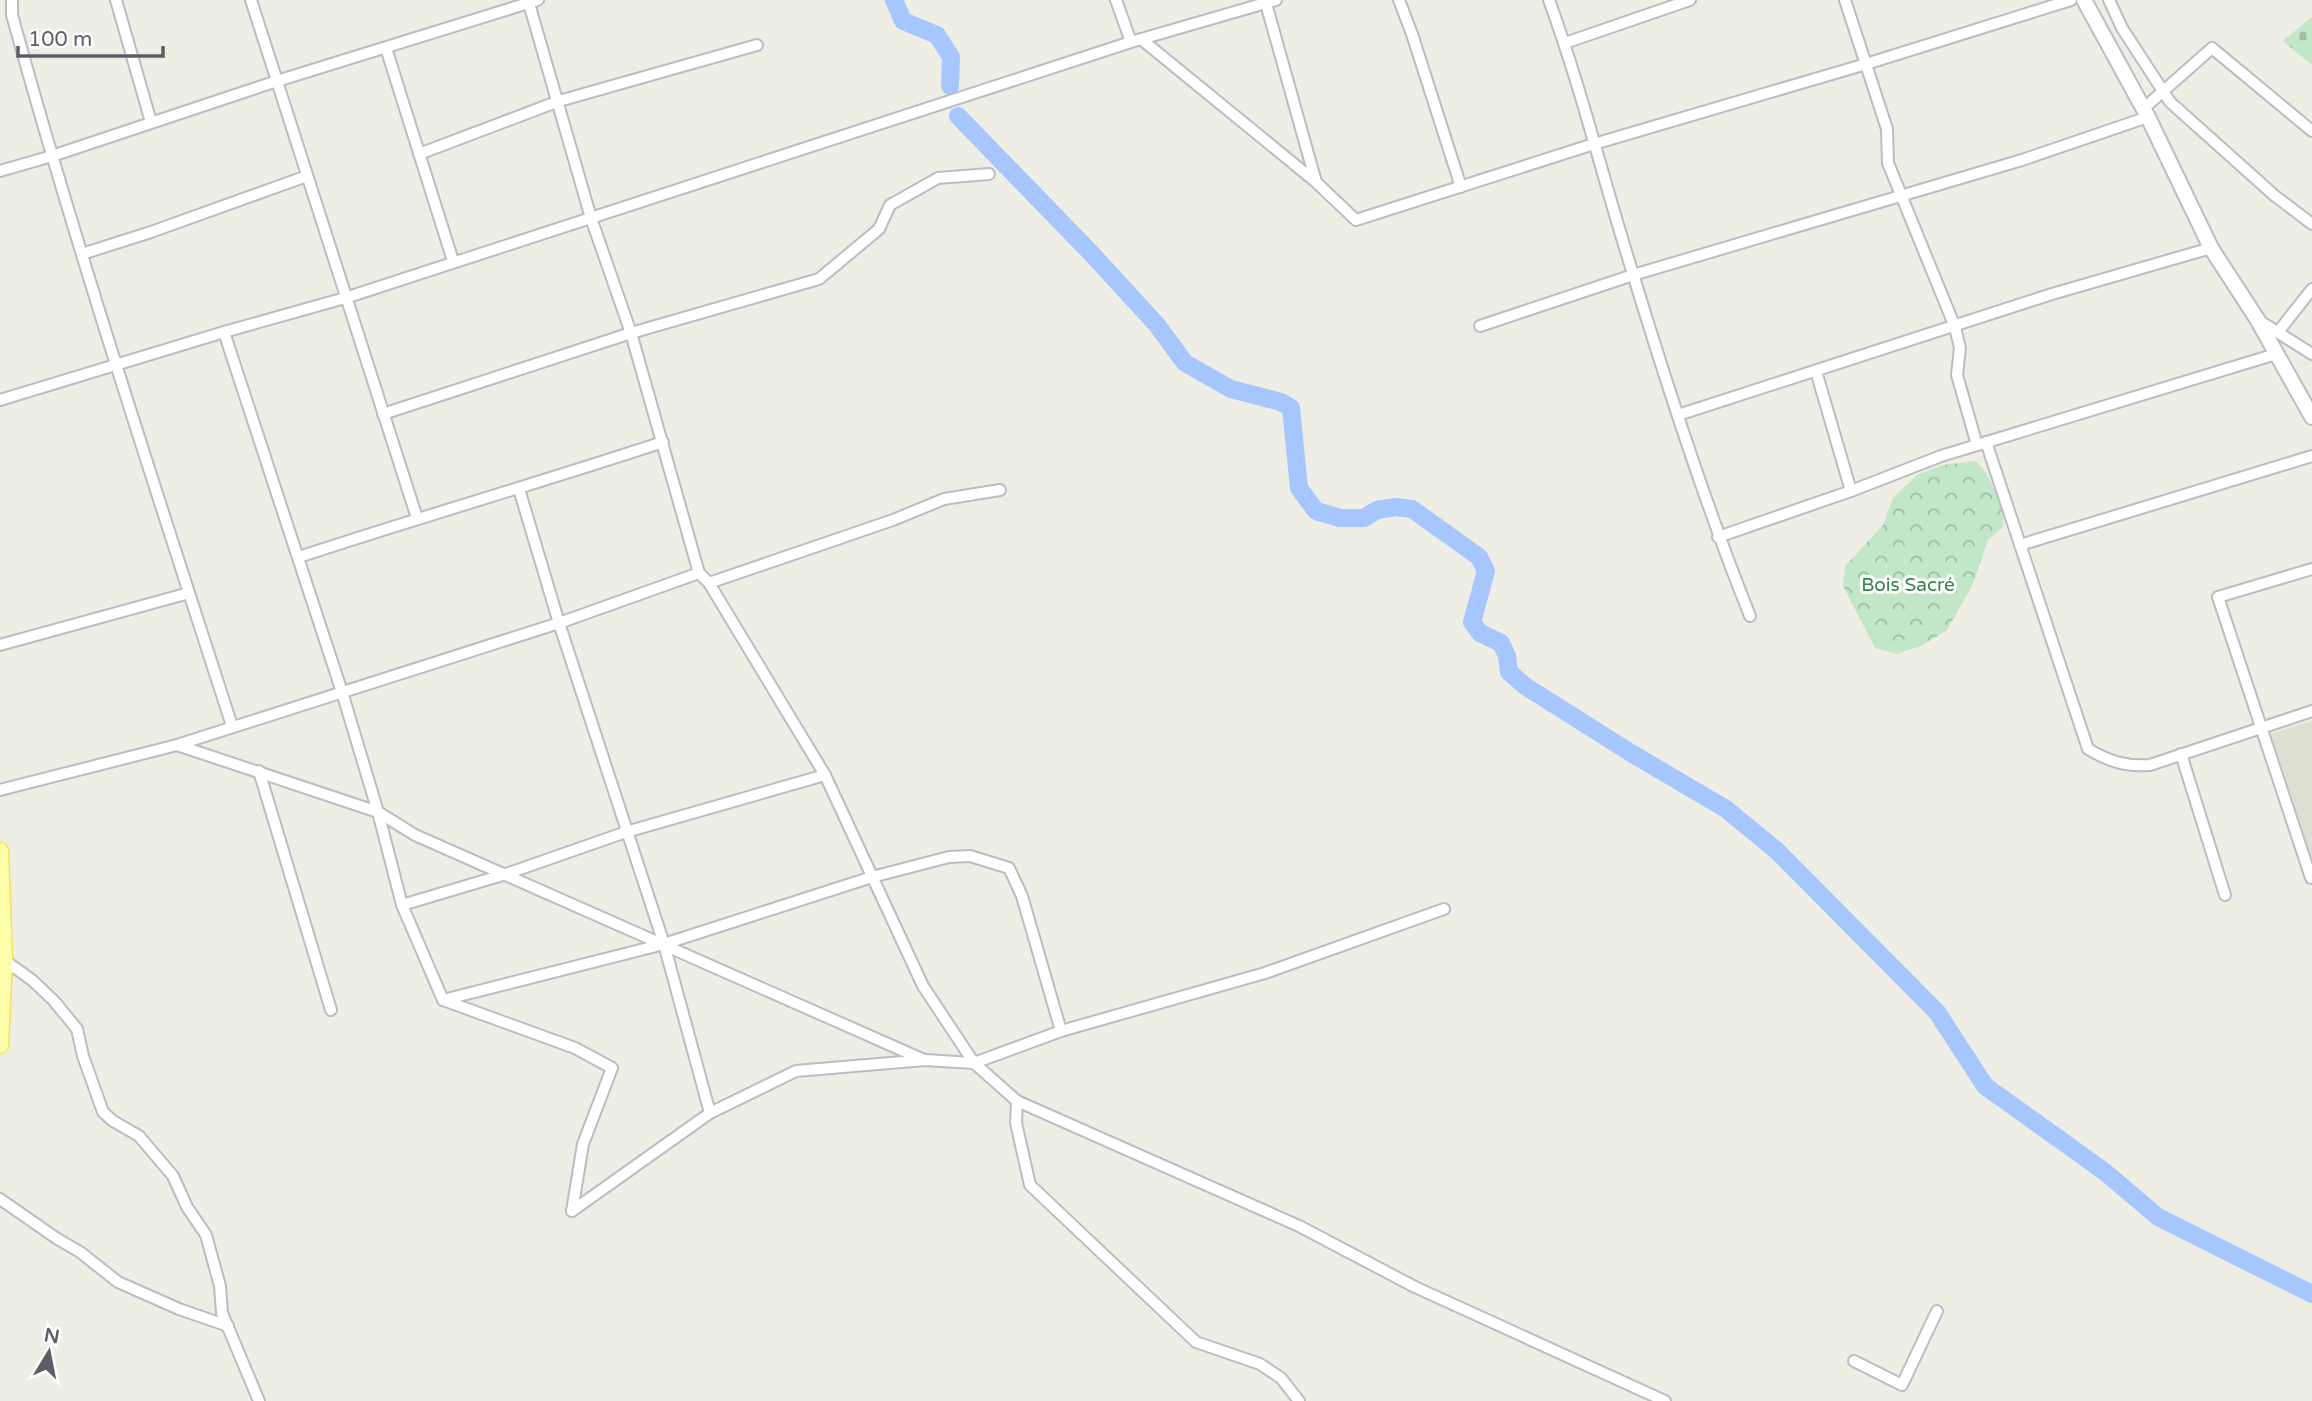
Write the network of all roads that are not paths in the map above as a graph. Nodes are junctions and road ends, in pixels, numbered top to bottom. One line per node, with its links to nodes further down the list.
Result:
1 (12, 0): 27 (street)
2 (116, 0): 23 (street)
3 (251, 0): 19 (street)
4 (1116, 0): 14 (street)
5 (1399, 0): 32 (street)
6 (1549, 0): 15 (street)
7 (1690, 0): 15 (street)
8 (1845, 0): 18 (street)
9 (2071, 0): 18 (street)
10 (2084, 0): 22 (main road)
11 (2109, 0): 20 (street)
12 (531, 1): 17 (street); 21 (street)
13 (1269, 1): 14 (street); 31 (street)
14 (1136, 41): 31 (street); 34 (street)
15 (1565, 43): 25 (street)
16 (757, 45): 21 (street)
17 (386, 48): 19 (street); 26 (street)
18 (1866, 64): 25 (street); 33 (street)
19 (277, 81): 23 (street); 30 (street)
20 (2163, 91): 22 (street); 24 (street); 35 (street)
21 (559, 102): 26 (street); 34 (street)
22 (2145, 113): 33 (street); 36 (main road)
23 (151, 122): 27 (street)
24 (2312, 131)
25 (1594, 144): 32 (street); 39 (street)
26 (418, 154): 38 (street)
27 (52, 156): 28 (street); 37 (street)
28 (0, 171)
29 (989, 174): 47 (street)
30 (307, 176): 37 (street); 41 (street)
31 (1316, 181): 32 (street)
32 (1461, 187)
33 (1902, 196): 39 (street); 44 (street)
34 (591, 218): 38 (street); 47 (street)
35 (2312, 224)
36 (2211, 248): 42 (main road); 44 (street)
37 (82, 254): 50 (street)
38 (453, 261): 41 (street)
39 (1633, 275): 43 (street); 54 (street)
40 (2312, 289): 46 (street)
41 (345, 298): 45 (street); 53 (street)
42 (2257, 319): 46 (street); 48 (main road)
43 (1480, 326)
44 (1955, 327): 51 (street); 57 (street)
45 (223, 332): 50 (street); 65 (street)
46 (2278, 332): 49 (street)
47 (631, 333): 53 (street); 56 (street)
48 (2276, 354): 55 (main road); 57 (street)
49 (2312, 354)
50 (116, 366): 52 (street); 69 (street)
51 (1816, 371): 54 (street); 61 (street)
52 (0, 400)
53 (383, 414): 62 (street)
54 (1678, 415): 63 (street)
55 (2312, 417)
56 (663, 442): 59 (street); 67 (street)
57 (1981, 444): 61 (street); 64 (street)
58 (2312, 456): 64 (street)
59 (519, 489): 62 (street); 71 (street)
60 (1000, 490): 68 (street)
61 (1851, 491): 63 (street)
62 (417, 518): 65 (street)
63 (1718, 537): 70 (street)
64 (2020, 545): 78 (street)
65 (299, 557): 73 (street)
66 (2312, 569): 76 (street)
67 (699, 573): 68 (street); 71 (street)
68 (709, 583): 80 (street)
69 (189, 593): 72 (street); 75 (street)
70 (1750, 616)
71 (559, 623): 73 (street); 83 (street)
72 (0, 645)
73 (342, 692): 75 (street); 82 (street)
74 (2312, 711): 76 (street)
75 (232, 726): 77 (street)
76 (2262, 728): 78 (street); 87 (street)
77 (177, 745): 79 (street); 81 (street)
78 (2181, 754): 88 (street)
79 (259, 771): 82 (street); 94 (street)
80 (825, 775): 83 (street); 86 (street)
81 (0, 789)
82 (378, 812): 85 (street); 89 (street)
83 (626, 832): 85 (street); 91 (street)
84 (0, 851): 92 (main road)
85 (506, 874): 89 (street); 91 (street)
86 (872, 877): 91 (street); 95 (street); 98 (street)
87 (2311, 878)
88 (2225, 895)
89 (402, 905): 93 (street)
90 (1444, 909): 95 (street)
91 (664, 944): 93 (street); 97 (street); 100 (street)
92 (5, 960): 96 (main road); 103 (street)
93 (443, 1000): 100 (street)
94 (331, 1010)
95 (1061, 1031): 98 (street)
96 (0, 1045)
97 (925, 1060): 98 (street); 100 (street)
98 (975, 1063): 99 (street)
99 (1017, 1101): 106 (street); 107 (street)
100 (710, 1113)
101 (0, 1199): 103 (street)
102 (1937, 1311): 104 (street)
103 (228, 1326): 105 (street)
104 (1854, 1361)
105 (259, 1401)
106 (1299, 1401)
107 (1665, 1401)

